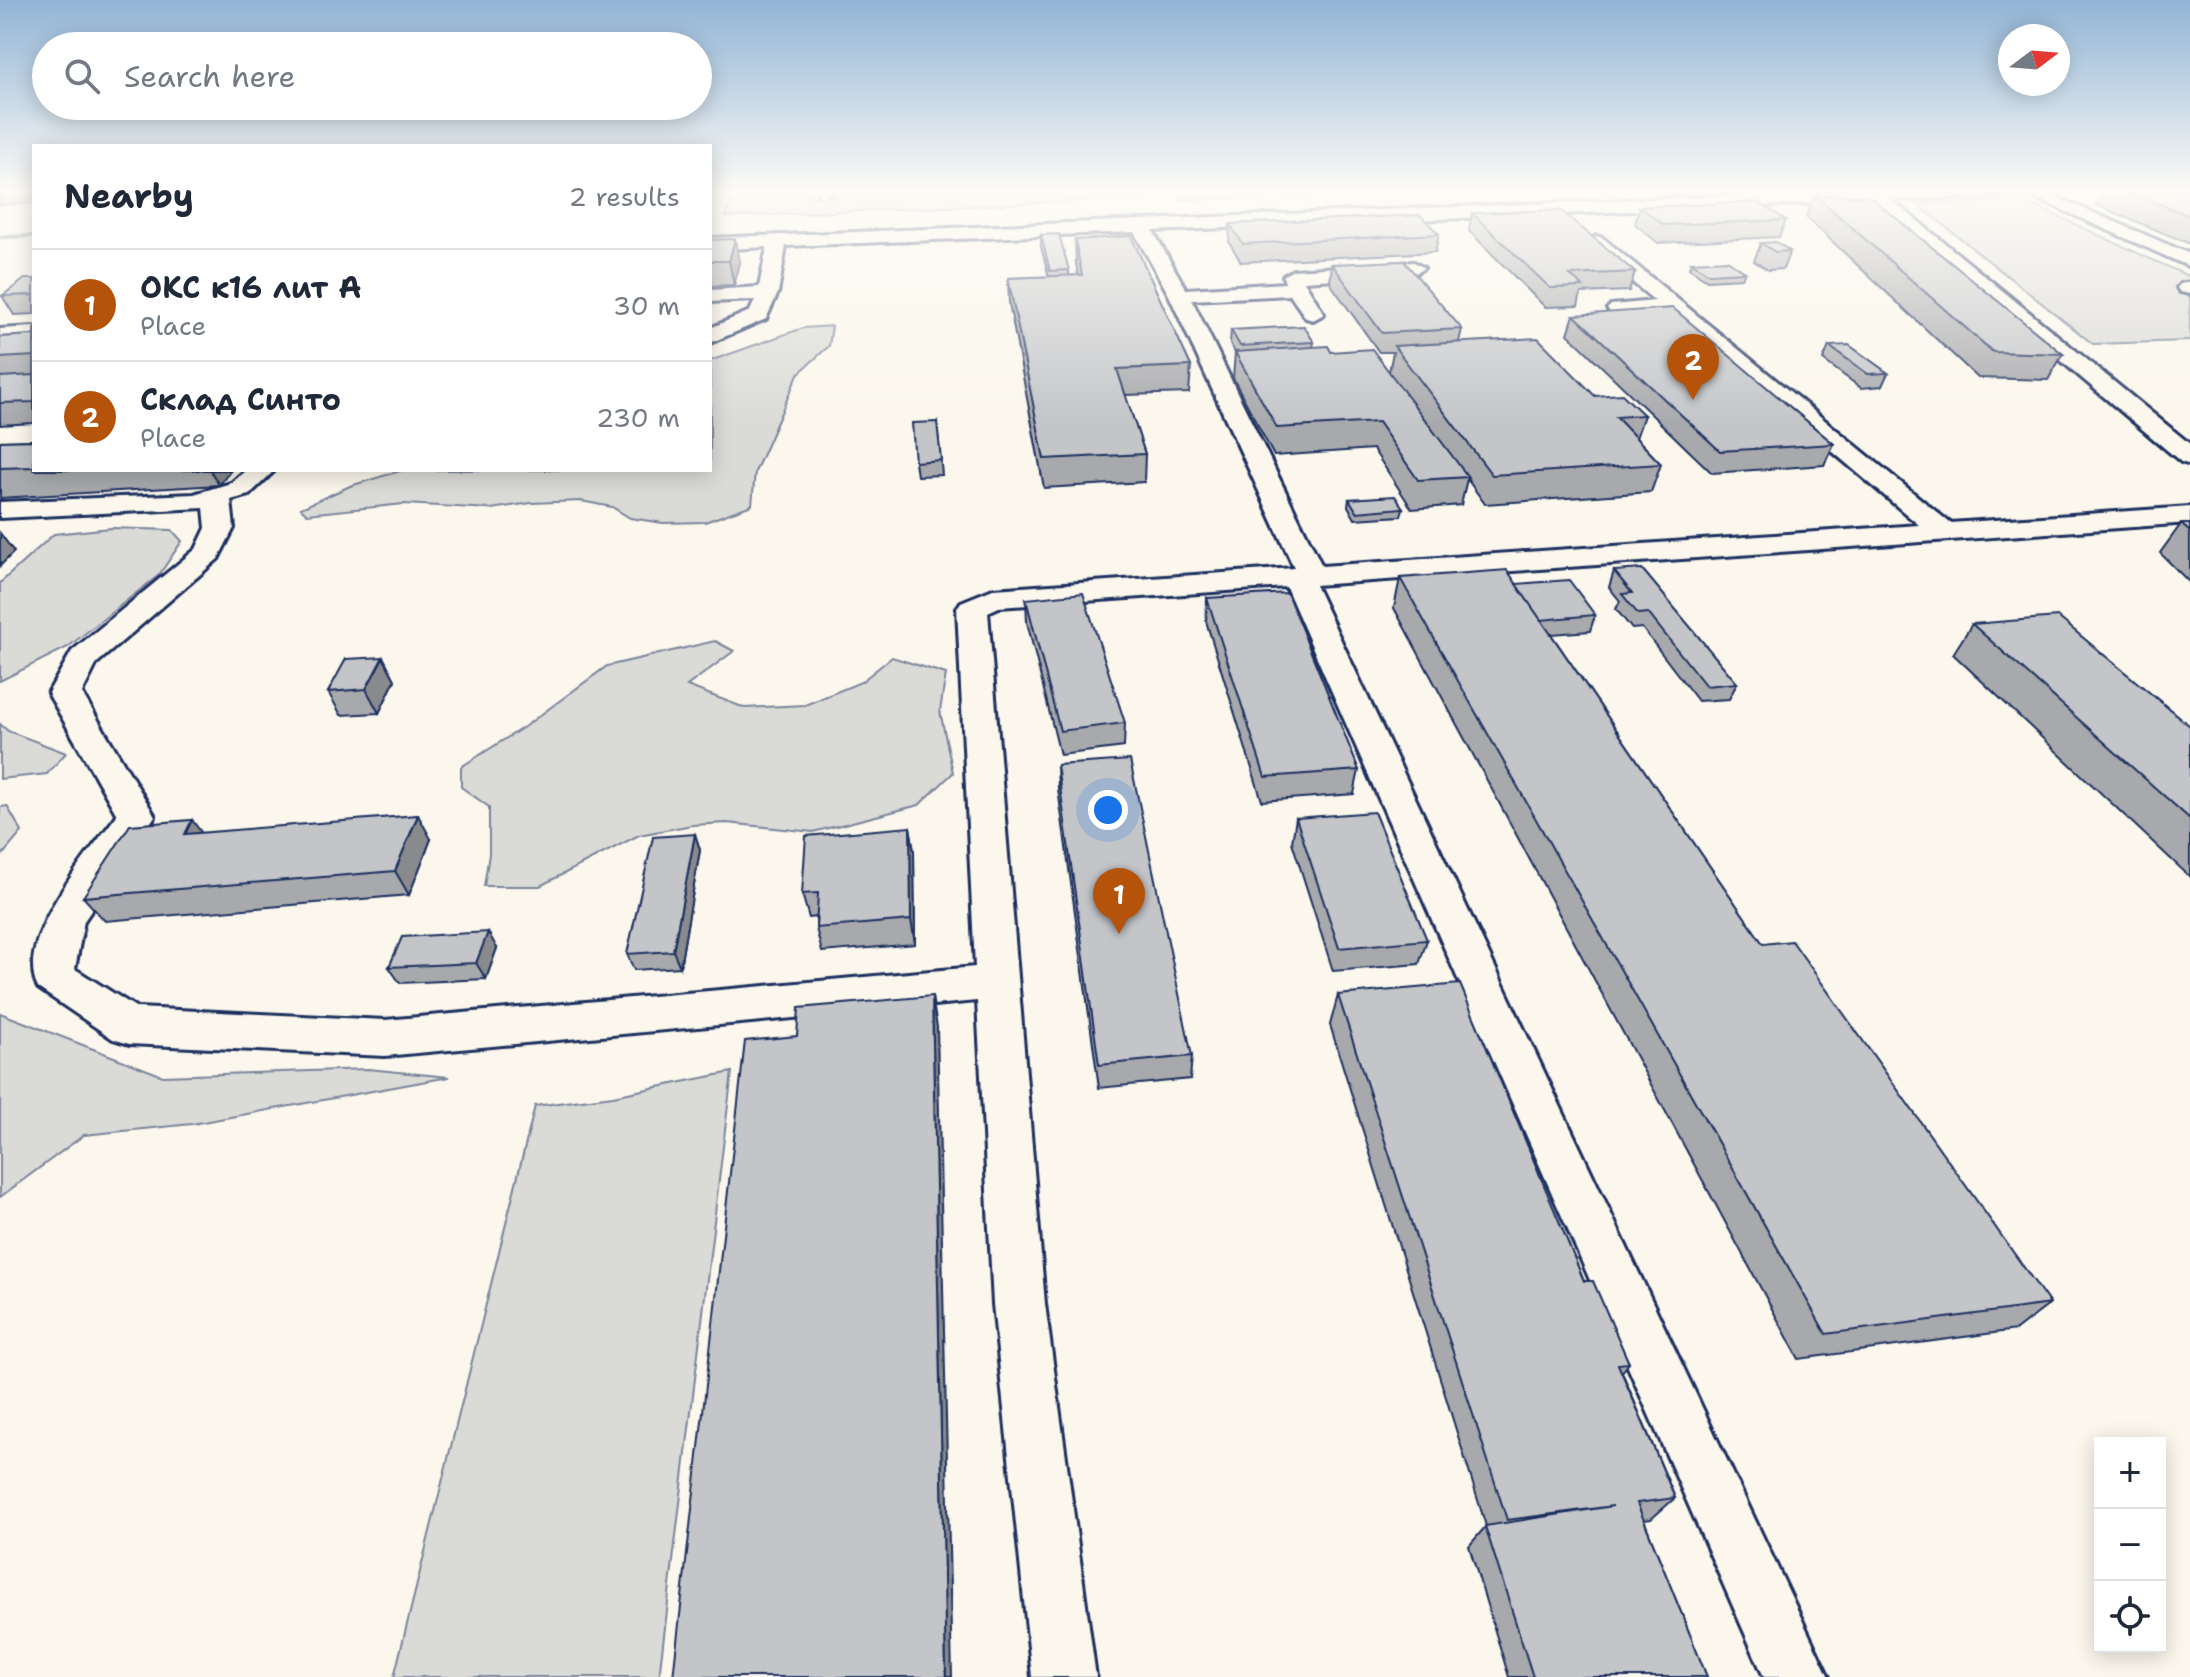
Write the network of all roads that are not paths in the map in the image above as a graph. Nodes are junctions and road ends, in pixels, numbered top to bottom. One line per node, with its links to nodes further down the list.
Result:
1 (773, 268): 7 (lane)
2 (1164, 268): 8 (lane)
3 (1410, 268): 6 (lane)
4 (1627, 268): 10 (lane)
5 (1964, 268): 16 (lane)
6 (1296, 289): 8 (lane); 12 (lane)
7 (768, 293): 9 (lane); 14 (lane)
8 (1179, 295): 22 (lane)
9 (712, 296)
10 (1673, 307): 11 (lane); 21 (lane)
11 (1618, 309)
12 (1313, 314)
13 (32, 334): 15 (lane)
14 (712, 335)
15 (0, 336)
16 (2190, 457)
17 (260, 472): 18 (lane)
18 (217, 495): 19 (lane); 23 (lane)
19 (0, 510)
20 (2190, 515): 21 (lane)
21 (1944, 532): 22 (lane)
22 (1305, 576): 23 (lane); 25 (lane)
23 (998, 982): 24 (lane)
24 (1064, 1677)
25 (1797, 1677)

